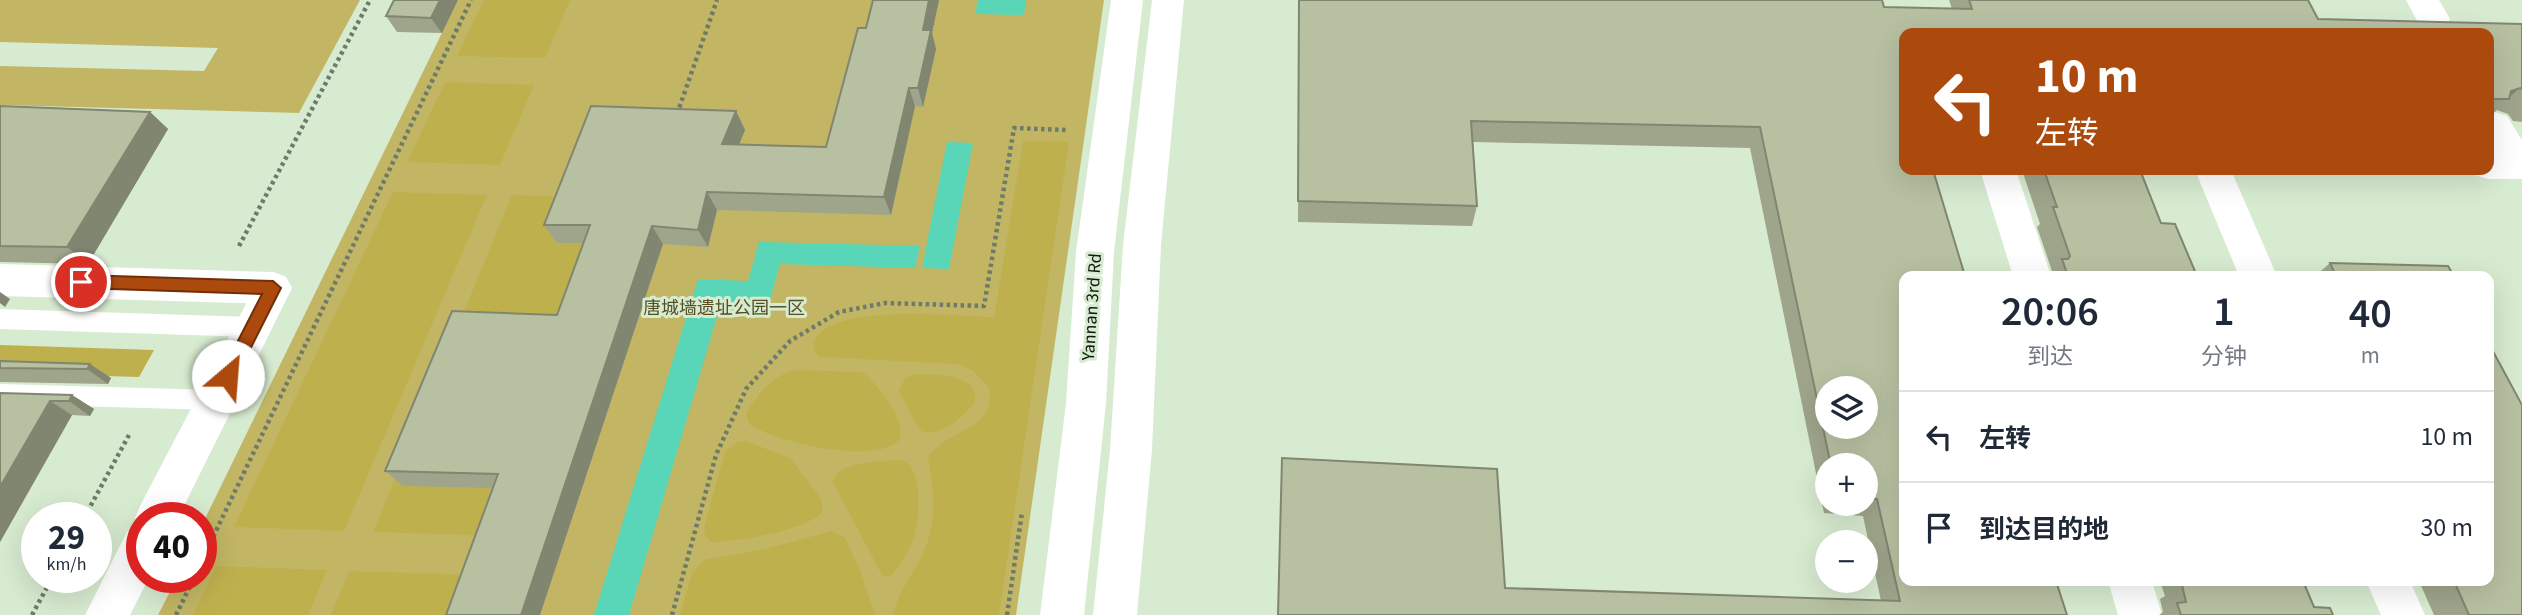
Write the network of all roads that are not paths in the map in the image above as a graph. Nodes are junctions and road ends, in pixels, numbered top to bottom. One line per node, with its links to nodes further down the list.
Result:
1 (1127, 0): 19 (street, Yannan 3rd Rd)
2 (1168, 0): 20 (street)
3 (2495, 126): 4 (street)
4 (2510, 166)
5 (2000, 175): 7 (street)
6 (2215, 175): 8 (street)
7 (2030, 271)
8 (2256, 271)
9 (0, 279): 11 (street)
10 (0, 319): 11 (lane)
11 (253, 327): 13 (street)
12 (0, 394): 13 (lane)
13 (216, 400): 14 (street)
14 (164, 502)
15 (126, 578): 18 (street)
16 (2131, 586): 21 (street)
17 (2390, 586): 22 (street)
18 (107, 615)
19 (1062, 615)
20 (1115, 615)
21 (2140, 615)
22 (2403, 615)

